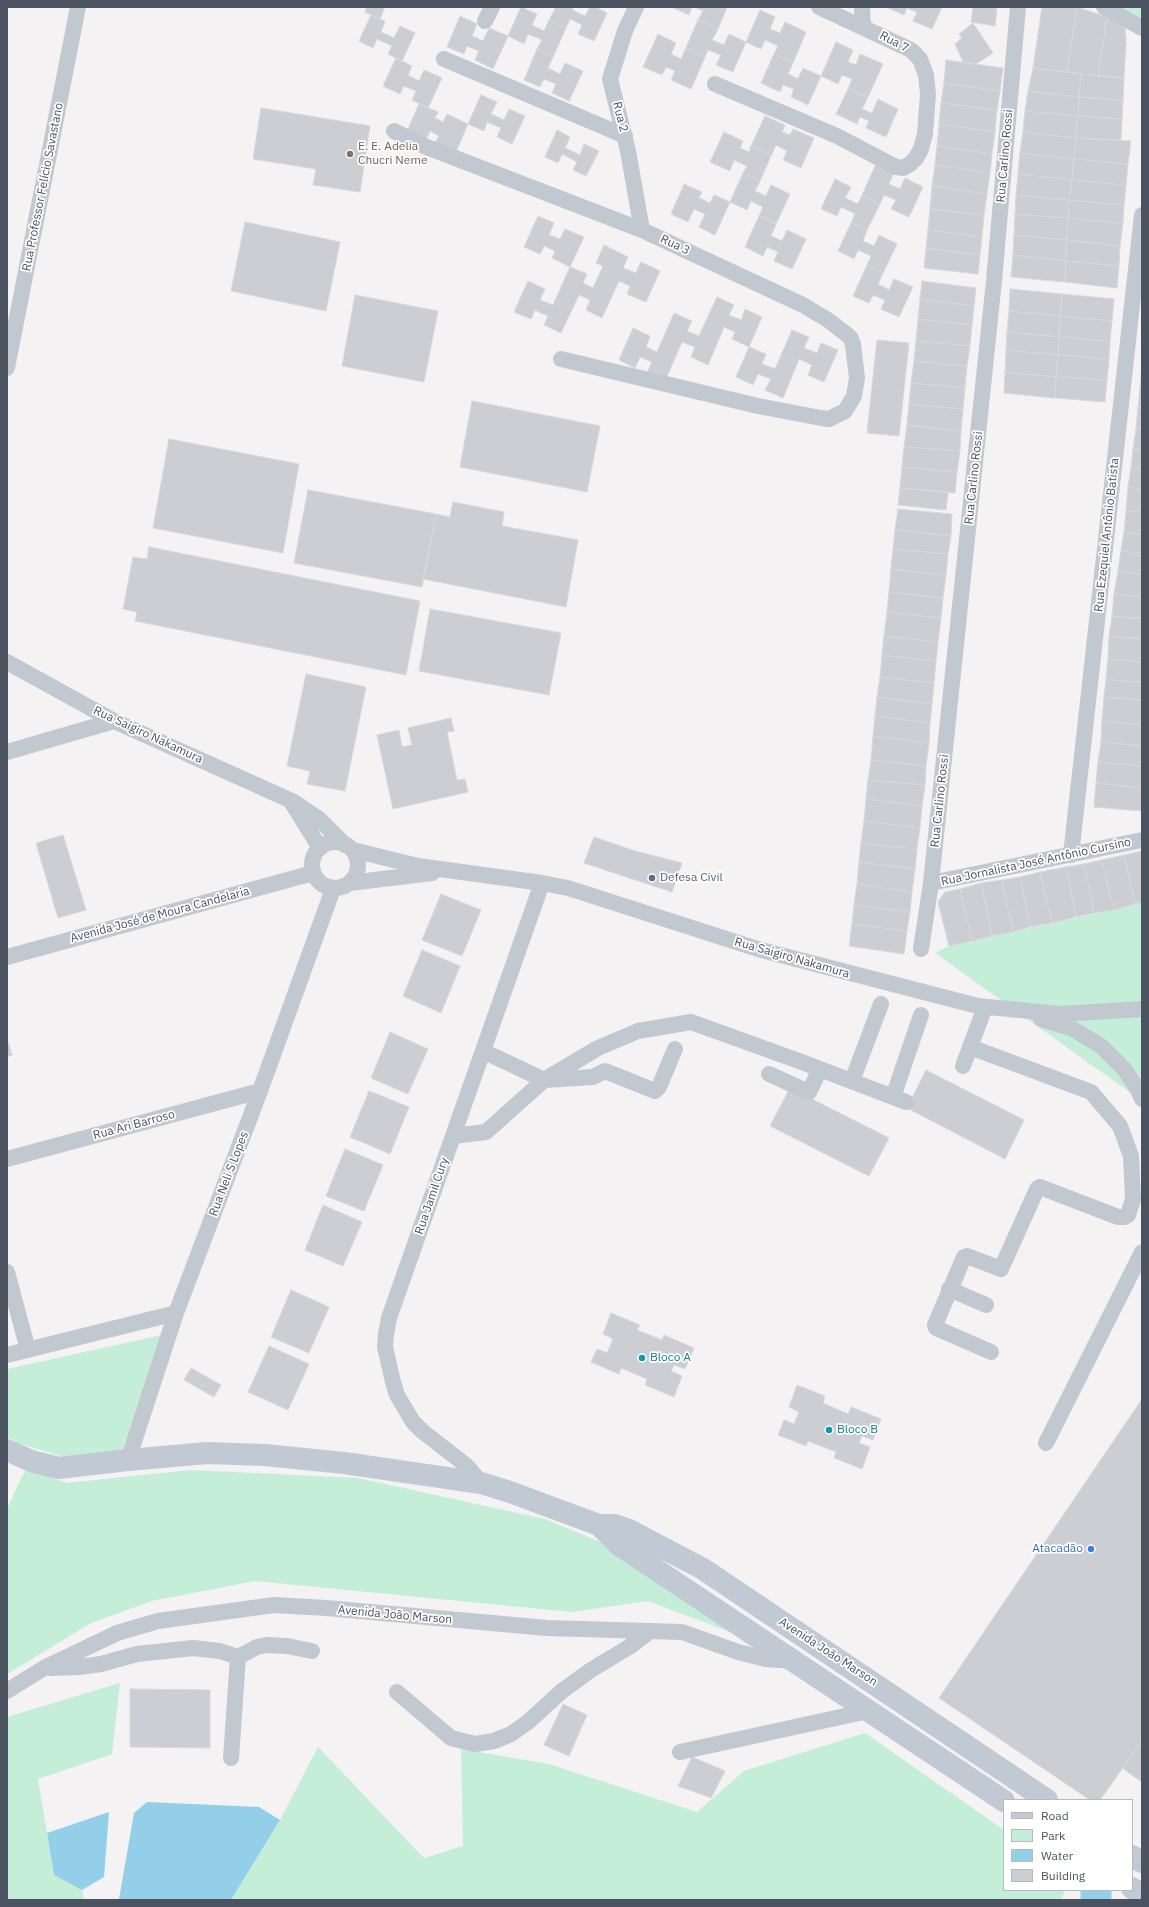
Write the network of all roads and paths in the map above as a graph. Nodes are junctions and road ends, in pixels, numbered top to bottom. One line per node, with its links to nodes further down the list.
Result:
1 (78, 7): 16 (street, Rua Professor Felício Savastano)
2 (636, 7): 12 (street, Rua 2)
3 (819, 7): 7 (street, Rua 7)
4 (862, 7): 7 (street)
5 (1018, 7): 29 (street, Rua Carlino Rossi)
6 (1104, 7): 8 (street)
7 (862, 26): 10 (street, Rua 7)
8 (1142, 28)
9 (444, 59): 12 (street)
10 (715, 84)
11 (394, 131): 14 (street, Rua 3)
12 (625, 136): 14 (street, Rua 2)
13 (1142, 215): 24 (street, Rua Ezequiel Antônio Batista)
14 (642, 230): 15 (street, Rua 3)
15 (561, 359)
16 (7, 368)
17 (7, 662): 18 (street, Rua Saigiro Nakamura)
18 (114, 721): 19 (street); 20 (street, Rua Saigiro Nakamura)
19 (7, 752)
20 (292, 801): 22 (street); 23 (street, Rua Saigiro Nakamura)
21 (1142, 840): 24 (street, Rua Jornalista José Antônio Cursino)
22 (320, 848): 23 (street); 26 (street)
23 (349, 848): 25 (street, Rua Saigiro Nakamura); 27 (street)
24 (1071, 855): 29 (street, Rua Jornalista José Antônio Cursino)
25 (447, 871): 27 (street, Rua Saigiro Nakamura); 28 (street, Rua Saigiro Nakamura)
26 (312, 872): 30 (street); 32 (street, Avenida José de Moura Candelaria)
27 (350, 883): 30 (street)
28 (542, 883): 34 (street, Rua Saigiro Nakamura); 40 (street, Rua Jamil Cury)
29 (931, 884): 31 (street, Rua Carlino Rossi)
30 (333, 889): 46 (street, Rua Neli S Lopes)
31 (921, 949)
32 (7, 957)
33 (881, 1004): 45 (street)
34 (985, 1007): 35 (street, Rua Saigiro Nakamura); 38 (street)
35 (1005, 1009): 36 (street, Rua Saigiro Nakamura); 47 (street)
36 (1142, 1009)
37 (922, 1015): 45 (street)
38 (970, 1047): 41 (street); 52 (street)
39 (675, 1049): 44 (street)
40 (483, 1051): 44 (street); 48 (street, Rua Jamil Cury)
41 (963, 1066)
42 (820, 1069): 43 (street); 44 (street); 45 (street)
43 (768, 1074)
44 (544, 1080): 48 (street)
45 (852, 1081)
46 (260, 1091): 49 (street, Rua Ari Barroso); 54 (street, Rua Neli S Lopes)
47 (1142, 1099)
48 (453, 1136): 61 (street, Rua Jamil Cury)
49 (7, 1159)
50 (1142, 1252): 58 (street)
51 (7, 1272): 55 (street)
52 (949, 1290): 53 (street); 56 (street)
53 (986, 1305)
54 (176, 1313): 55 (street); 60 (street, Rua Neli S Lopes)
55 (28, 1350): 57 (street)
56 (991, 1352)
57 (7, 1355)
58 (1046, 1443)
59 (7, 1450): 60 (main road, Avenida João Marson)
60 (128, 1460): 61 (main road, Avenida João Marson)
61 (481, 1484): 62 (main road, Avenida João Marson)
62 (599, 1526): 66 (main road, Avenida João Marson); 73 (main road, Avenida João Marson)
63 (648, 1632): 66 (street, Avenida João Marson); 67 (street, Avenida João Marson); 69 (street)
64 (312, 1651): 65 (street)
65 (238, 1657): 67 (street); 72 (street)
66 (795, 1661): 70 (main road, Avenida João Marson)
67 (44, 1668): 68 (street, Avenida João Marson)
68 (7, 1690)
69 (397, 1692)
70 (868, 1710): 71 (street); 74 (main road, Avenida João Marson)
71 (680, 1752)
72 (231, 1758)
73 (1045, 1799)
74 (1003, 1800)
75 (1133, 1857): 76 (main road)
76 (1142, 1862)
77 (1133, 1889): 78 (main road)
78 (1142, 1896)

